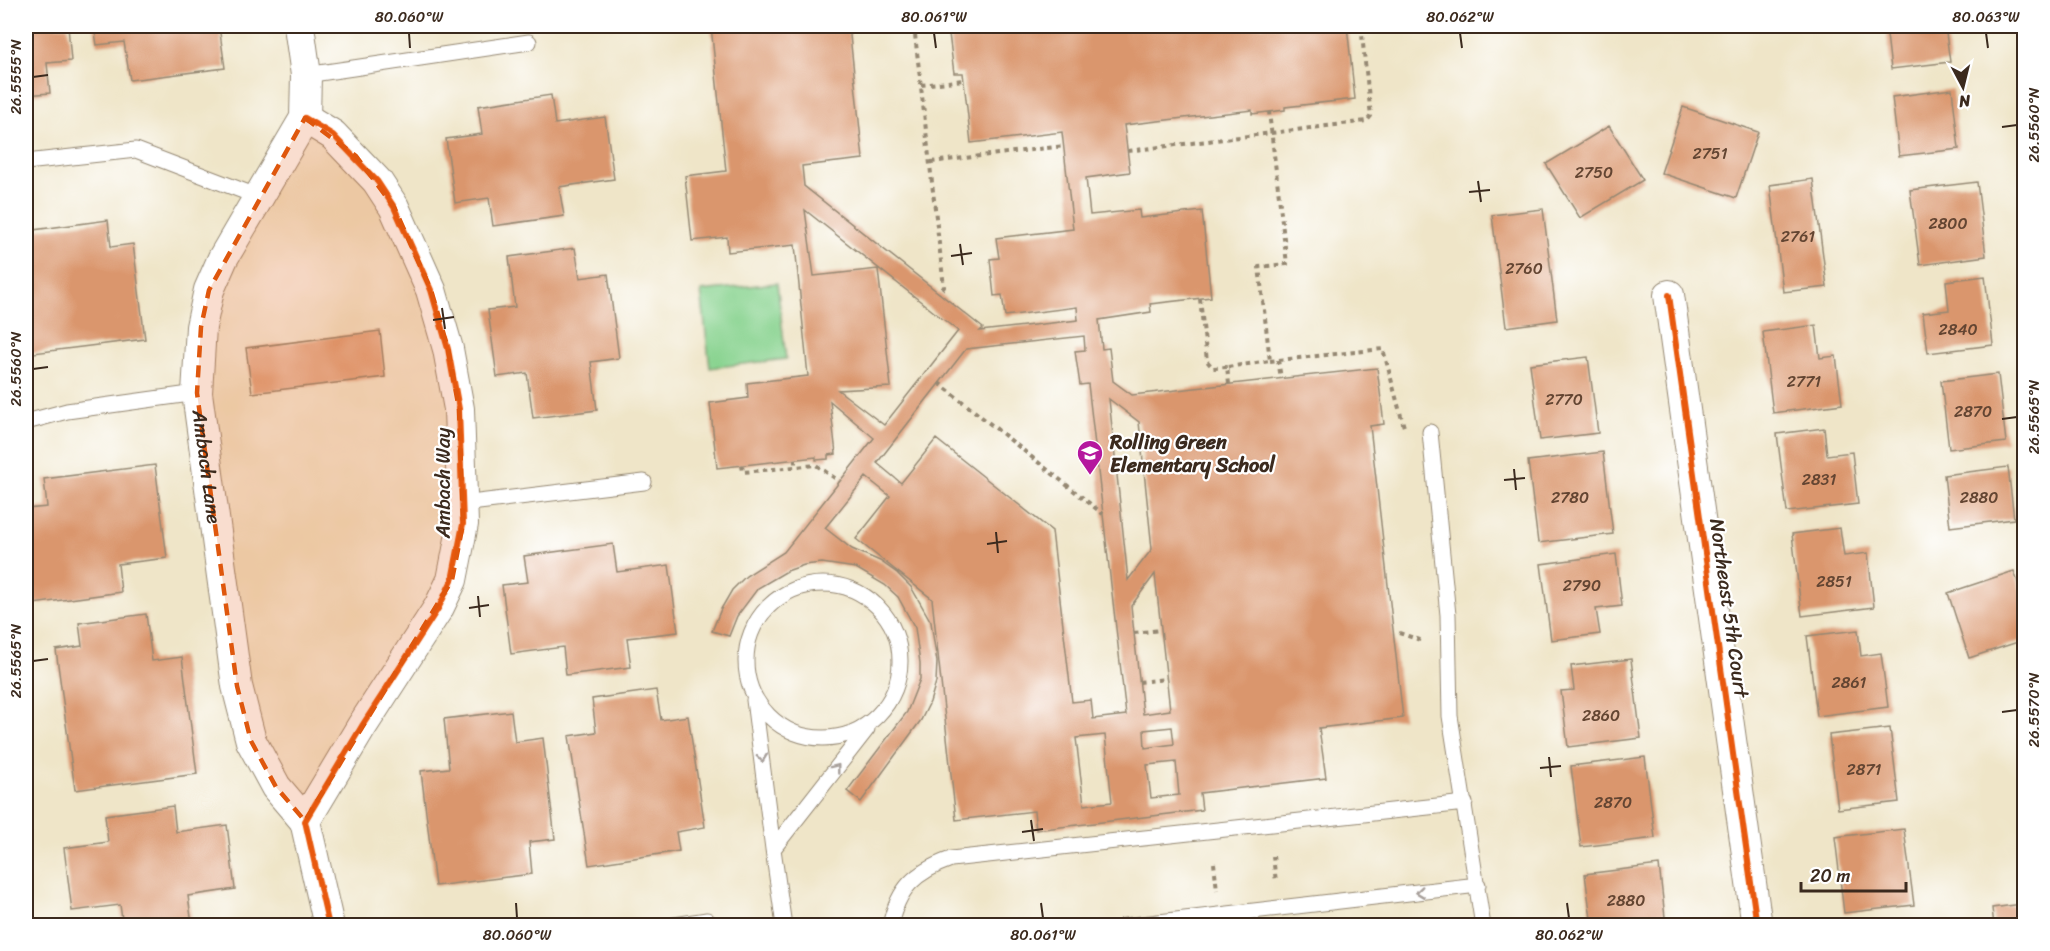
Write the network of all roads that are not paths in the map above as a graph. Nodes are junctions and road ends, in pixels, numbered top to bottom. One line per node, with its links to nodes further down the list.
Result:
1 (299, 26): 3 (street)
2 (529, 42): 3 (lane)
3 (306, 75): 4 (street)
4 (305, 118): 6 (street, Ambach Lane); 12 (street, Ambach Way)
5 (26, 162): 6 (lane)
6 (258, 197): 8 (street, Ambach Lane)
7 (1669, 295): 26 (street, Northeast 5th Court)
8 (197, 393): 9 (lane); 16 (street, Ambach Lane)
9 (26, 422)
10 (1430, 432): 15 (lane)
11 (644, 482): 12 (lane)
12 (462, 504): 16 (street, Ambach Way)
13 (754, 700): 14 (lane); 14 (lane); 17 (lane, one-way to 17)
14 (873, 720): 17 (lane, one-way to 14)
15 (1465, 803): 18 (lane); 23 (lane)
16 (305, 821): 20 (street)
17 (773, 849): 22 (lane)
18 (1478, 885): 24 (lane, one-way to 24); 25 (lane)
19 (707, 920): 21 (lane)
20 (329, 926)
21 (668, 926)
22 (784, 926)
23 (890, 926)
24 (1124, 926)
25 (1483, 926)
26 (1757, 926)

